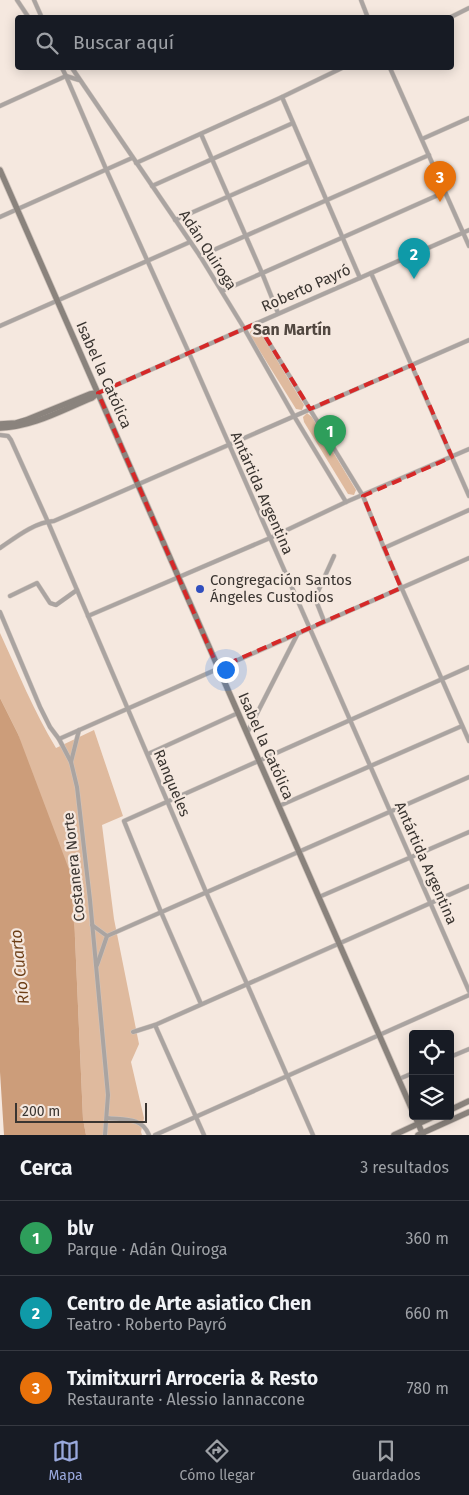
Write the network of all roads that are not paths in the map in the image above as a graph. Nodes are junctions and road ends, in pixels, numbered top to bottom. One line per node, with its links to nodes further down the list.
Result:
1 (17, 0): 6 (street)
2 (34, 0): 7 (street)
3 (366, 0): 4 (street)
4 (361, 1): 8 (street)
5 (469, 8): 9 (street)
6 (27, 15)
7 (41, 15)
8 (367, 15)
9 (454, 16)
10 (63, 70): 14 (street)
11 (73, 70): 15 (street, Adán Quiroga)
12 (338, 70): 16 (street)
13 (391, 70): 21 (street)
14 (66, 76): 15 (street); 17 (street); 27 (street)
15 (79, 80): 23 (street, Adán Quiroga)
16 (282, 97): 19 (street); 20 (street)
17 (0, 106)
18 (469, 118): 21 (street)
19 (293, 123): 24 (street); 25 (street)
20 (201, 134): 24 (street); 26 (street)
21 (422, 139): 22 (street)
22 (429, 155): 30 (street); 32 (street)
23 (132, 158): 26 (street, Adán Quiroga); 27 (street)
24 (212, 159): 29 (street); 31 (street)
25 (309, 161): 31 (street); 32 (street)
26 (136, 163): 29 (street, Adán Quiroga)
27 (106, 169): 33 (street); 43 (street, Antártida Argentina)
28 (0, 170): 33 (main road, Isabel la Católica)
29 (152, 186): 35 (street, Adán Quiroga)
30 (445, 192): 37 (street); 39 (street)
31 (229, 197): 35 (street); 38 (street)
32 (327, 200): 38 (street); 39 (street)
33 (17, 209): 34 (street); 48 (main road, Isabel la Católica)
34 (0, 218)
35 (175, 220): 40 (street, Adán Quiroga)
36 (469, 230): 37 (street, Roberto Payró)
37 (463, 233): 41 (street); 45 (street, Roberto Payró)
38 (246, 235): 42 (street); 44 (street)
39 (343, 238): 44 (street); 46 (street)
40 (190, 242): 42 (street, Adán Quiroga); 43 (street)
41 (469, 246)
42 (200, 256): 47 (street, Adán Quiroga)
43 (147, 261): 48 (street); 54 (street, Antártida Argentina)
44 (262, 273): 47 (street); 49 (street)
45 (371, 273): 46 (street, Roberto Payró); 55 (street)
46 (360, 278): 49 (street, Roberto Payró)
47 (222, 291): 52 (street, Adán Quiroga)
48 (57, 301): 51 (street); 56 (main road, Isabel la Católica)
49 (278, 313): 50 (street, Roberto Payró)
50 (256, 323): 52 (street, Roberto Payró); 57 (street)
51 (0, 326)
52 (244, 328): 54 (street, Roberto Payró); 58 (street, Adán Quiroga)
53 (469, 340): 55 (street)
54 (189, 353): 56 (street, Roberto Payró); 62 (street, Antártida Argentina)
55 (412, 365): 57 (street); 64 (street)
56 (98, 393): 59 (main road, Roberto Payró); 60 (main road, Roberto Payró); 65 (main road, Isabel la Católica)
57 (310, 409): 58 (street); 66 (street)
58 (294, 416): 62 (street); 68 (street, Adán Quiroga)
59 (0, 424)
60 (0, 428)
61 (0, 434): 70 (street, Ranqueles)
62 (229, 445): 65 (street); 71 (street, Antártida Argentina)
63 (469, 449): 64 (street)
64 (452, 456): 66 (street); 67 (street)
65 (138, 484): 70 (street); 76 (main road, Isabel la Católica)
66 (363, 496): 68 (street); 73 (street)
67 (469, 496)
68 (346, 502): 71 (street)
69 (469, 510): 73 (street)
70 (48, 522): 72 (street); 78 (street, Ranqueles)
71 (270, 538): 76 (street); 83 (street, Antártida Argentina)
72 (0, 548)
73 (384, 548): 77 (street)
74 (334, 556): 82 (street)
75 (469, 558): 77 (street)
76 (178, 577): 81 (street); 86 (main road, Isabel la Católica)
77 (401, 588): 82 (street); 87 (street)
78 (77, 590): 79 (street); 81 (street, Ranqueles)
79 (10, 596)
80 (0, 612): 94 (street, Costanera Norte)
81 (88, 616): 88 (street, Ranqueles)
82 (324, 621): 83 (street)
83 (310, 628): 84 (street); 90 (street, Antártida Argentina)
84 (298, 633): 86 (street); 93 (street)
85 (469, 667): 87 (street)
86 (218, 668): 88 (street); 89 (main road, Isabel la Católica)
87 (442, 679): 90 (street); 91 (street)
88 (128, 709): 92 (street); 96 (street, Ranqueles)
89 (238, 714): 93 (main road, Isabel la Católica); 96 (street)
90 (350, 720): 97 (street); 99 (street, Antártida Argentina)
91 (462, 726): 95 (street); 99 (street)
92 (79, 730): 94 (street); 98 (street)
93 (247, 733): 97 (main road, Isabel la Católica)
94 (59, 739): 98 (street, Costanera Norte)
95 (469, 741)
96 (148, 754): 101 (street, Ranqueles)
97 (258, 760): 101 (street); 102 (main road, Isabel la Católica)
98 (71, 762): 112 (street, Costanera Norte)
99 (370, 766): 102 (street); 103 (street, Antártida Argentina)
100 (469, 777): 103 (street)
101 (167, 801): 108 (street, Ranqueles); 111 (street)
102 (279, 806): 105 (main road, Isabel la Católica)
103 (390, 811): 105 (street); 106 (street, Antártida Argentina)
104 (469, 832): 106 (street)
105 (299, 852): 108 (street); 109 (main road, Isabel la Católica)
106 (411, 857): 109 (street); 110 (street, Antártida Argentina)
107 (469, 886): 110 (street)
108 (206, 892): 111 (street); 116 (street, Ranqueles)
109 (319, 898): 114 (main road, Isabel la Católica)
110 (431, 903): 114 (street); 117 (street, Antártida Argentina)
111 (161, 912): 113 (street); 119 (street)
112 (92, 925): 113 (street); 115 (street, Costanera Norte)
113 (108, 936): 115 (street)
114 (339, 944): 116 (street); 122 (main road, Isabel la Católica)
115 (96, 967): 133 (street, Costanera Norte)
116 (247, 984): 119 (street); 126 (street, Ranqueles)
117 (469, 991)
118 (469, 996): 122 (street)
119 (201, 1004): 120 (street)
120 (155, 1025): 121 (street); 132 (street)
121 (133, 1032)
122 (379, 1036): 126 (street); 127 (main road, Isabel la Católica)
123 (469, 1049): 124 (street)
124 (454, 1055)
125 (409, 1075): 127 (street)
126 (287, 1076): 132 (street); 142 (street, Ranqueles)
127 (398, 1079): 129 (main road, Isabel la Católica)
128 (469, 1101): 130 (main road)
129 (409, 1103)
130 (454, 1108)
131 (469, 1112): 137 (main road)
132 (196, 1116): 140 (street); 141 (street)
133 (107, 1118): 138 (street, Costanera Norte); 139 (street)
134 (416, 1120): 136 (main road)
135 (426, 1120): 136 (main road)
136 (418, 1124): 137 (main road); 143 (main road)
137 (421, 1134)
138 (105, 1135)
139 (149, 1135)
140 (155, 1135)
141 (204, 1135)
142 (313, 1135)
143 (394, 1135)

